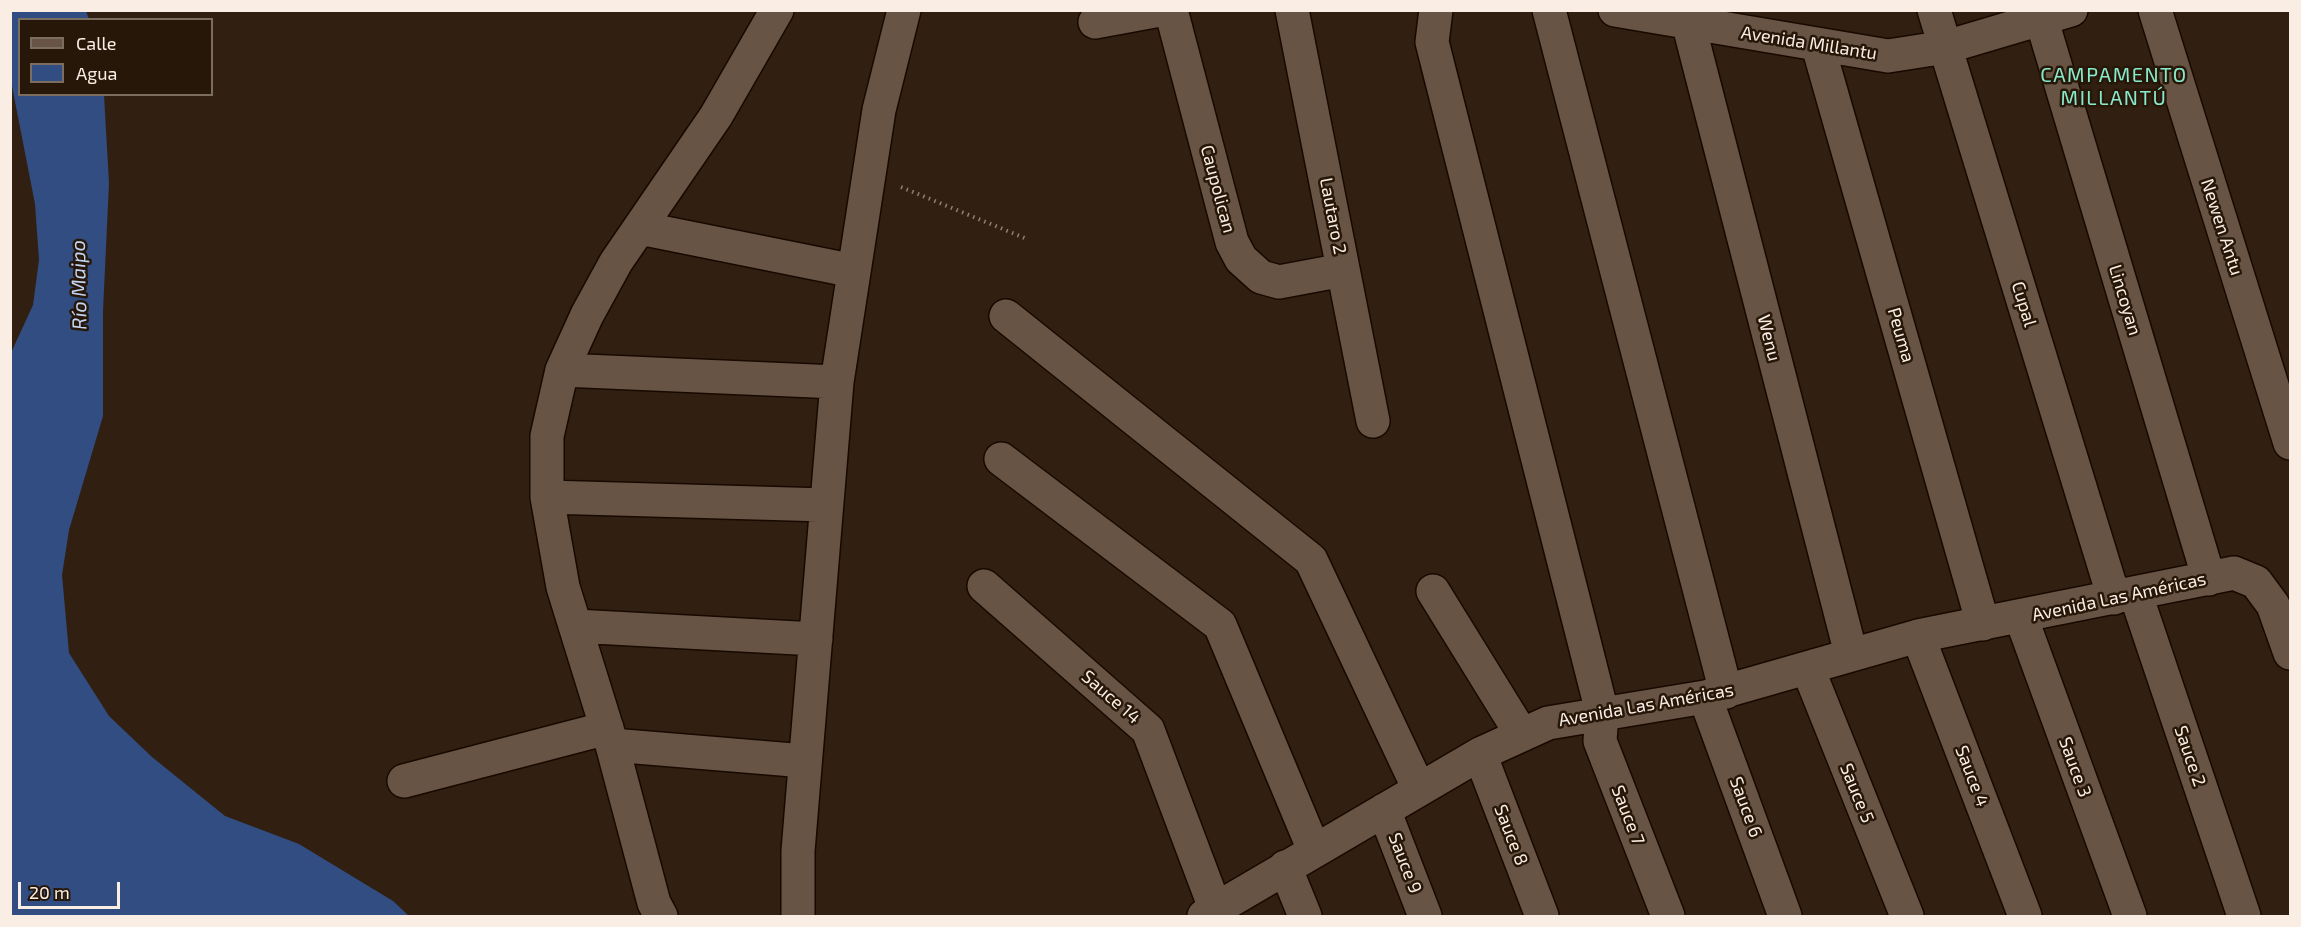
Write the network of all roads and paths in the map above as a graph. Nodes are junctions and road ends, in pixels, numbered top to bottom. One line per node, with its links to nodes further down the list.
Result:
1 (777, 10): 17 (street)
2 (904, 10): 20 (street)
3 (1160, 10): 12 (street)
4 (1171, 10): 19 (street, Caupolican)
5 (1292, 10): 19 (street, Lautaro 2)
6 (1436, 10): 42 (street, Sauce 7)
7 (1549, 10): 41 (street, Sauce 6)
8 (1615, 10): 13 (street, Avenida Millantu)
9 (1934, 10): 15 (street, Cupal)
10 (2155, 10): 25 (street, Newen Antu)
11 (2059, 14): 15 (street, Avenida Millantu); 29 (street, Lincoyan)
12 (1095, 22)
13 (1688, 22): 14 (street, Avenida Millantu); 39 (street, Wenu)
14 (1818, 46): 15 (street, Avenida Millantu); 34 (street, Peuma)
15 (1946, 47): 32 (street, Cupal)
16 (899, 186): 18 (path)
17 (640, 228): 20 (street); 22 (street)
18 (1027, 239)
19 (1343, 270): 24 (street, Lautaro 2)
20 (854, 271): 23 (street)
21 (1006, 316): 48 (street)
22 (562, 370): 23 (street); 27 (street)
23 (837, 382): 28 (street)
24 (1373, 421)
25 (2290, 443)
26 (1001, 459): 50 (street)
27 (547, 497): 28 (street); 35 (street)
28 (826, 505): 37 (street)
29 (2221, 576): 32 (street, Avenida Las Américas); 38 (street)
30 (984, 586): 52 (street, Sauce 14)
31 (1433, 591): 43 (street)
32 (2125, 596): 33 (street, Avenida Las Américas); 63 (street, Sauce 2)
33 (2021, 617): 34 (street, Avenida Las Américas); 62 (street, Sauce 3)
34 (1983, 624): 36 (street, Avenida Las Américas)
35 (575, 626): 37 (street); 44 (street)
36 (1918, 636): 39 (street, Avenida Las Américas); 61 (street, Sauce 4)
37 (816, 639): 46 (street)
38 (2290, 653)
39 (1851, 654): 40 (street, Avenida Las Américas)
40 (1808, 669): 41 (street, Avenida Las Américas); 60 (street, Sauce 5)
41 (1715, 695): 42 (street, Avenida Las Américas); 59 (street, Sauce 6)
42 (1602, 712): 43 (street, Avenida Las Américas); 58 (street, Sauce 7)
43 (1522, 735): 45 (street, Avenida Las Américas)
44 (609, 737): 46 (street); 47 (street); 53 (street)
45 (1480, 754): 48 (street, Avenida Las Américas); 57 (street, Sauce 8)
46 (805, 761): 54 (street)
47 (404, 781)
48 (1419, 789): 49 (street, Avenida Las Américas)
49 (1384, 810): 50 (street, Avenida Las Américas); 56 (street, Sauce 9)
50 (1314, 850): 51 (street, Avenida Las Américas)
51 (1286, 867): 52 (street, Avenida Las Américas); 55 (street)
52 (1209, 912)
53 (661, 916)
54 (798, 916)
55 (1305, 916)
56 (1425, 916)
57 (1542, 916)
58 (1668, 916)
59 (1785, 916)
60 (1907, 916)
61 (2025, 916)
62 (2130, 916)
63 (2244, 916)

